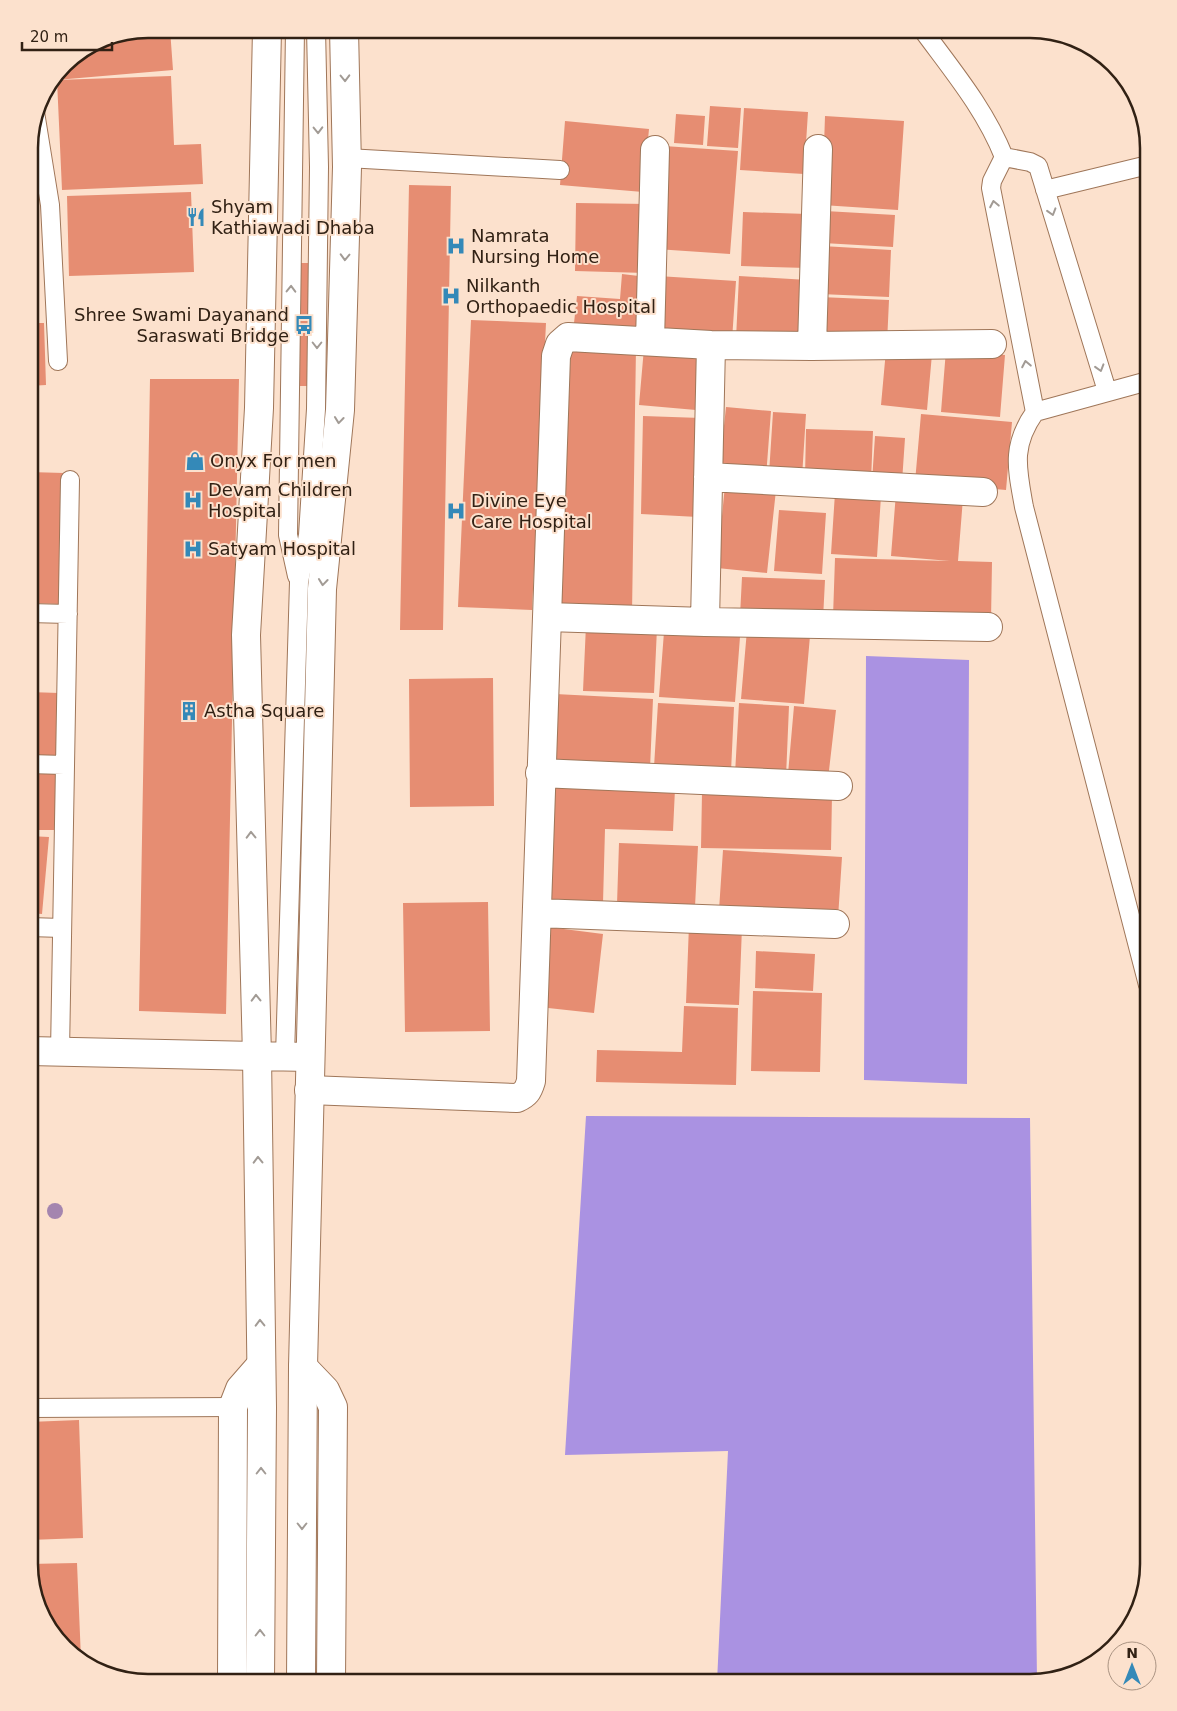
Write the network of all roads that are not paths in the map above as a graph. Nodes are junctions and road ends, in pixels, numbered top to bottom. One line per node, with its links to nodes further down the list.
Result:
1 (267, 38): 42 (street, one-way to 1)
2 (295, 38): 25 (lane, one-way to 2)
3 (316, 38): 25 (lane, one-way to 25)
4 (344, 38): 10 (street, one-way to 10)
5 (929, 38): 9 (lane)
6 (39, 130): 18 (lane)
7 (818, 149): 17 (street)
8 (655, 150): 14 (street)
9 (1004, 157): 13 (lane); 21 (lane, one-way to 9)
10 (347, 158): 12 (lane); 43 (street, one-way to 43)
11 (1140, 167): 13 (lane)
12 (560, 170)
13 (1045, 190): 20 (lane, one-way to 20)
14 (650, 341): 16 (street); 28 (street)
15 (992, 344): 17 (street)
16 (711, 345): 17 (street); 22 (street)
17 (812, 346)
18 (58, 362)
19 (1140, 383): 20 (lane)
20 (1107, 391): 21 (lane)
21 (1036, 412): 39 (lane)
22 (708, 477): 24 (street); 29 (street)
23 (70, 480): 27 (lane)
24 (983, 492)
25 (298, 582): 43 (lane)
26 (38, 613): 27 (lane)
27 (68, 614): 32 (lane)
28 (546, 616): 29 (street); 33 (street)
29 (706, 622): 30 (street)
30 (988, 628)
31 (38, 764): 32 (lane)
32 (64, 765): 38 (lane)
33 (540, 773): 34 (street); 35 (street)
34 (838, 786)
35 (537, 913): 36 (street); 44 (street)
36 (835, 924)
37 (38, 927): 38 (lane)
38 (62, 928): 41 (lane)
39 (1140, 954)
40 (38, 1051): 41 (street)
41 (60, 1052): 42 (street)
42 (257, 1056): 43 (street); 45 (street, one-way to 42)
43 (297, 1056): 44 (street)
44 (309, 1090): 46 (street)
45 (261, 1365): 48 (street); 50 (street, one-way to 45)
46 (303, 1367): 51 (street, one-way to 51); 52 (street)
47 (38, 1408): 48 (lane)
48 (233, 1408): 49 (street)
49 (232, 1673)
50 (260, 1673)
51 (301, 1673)
52 (331, 1673)

